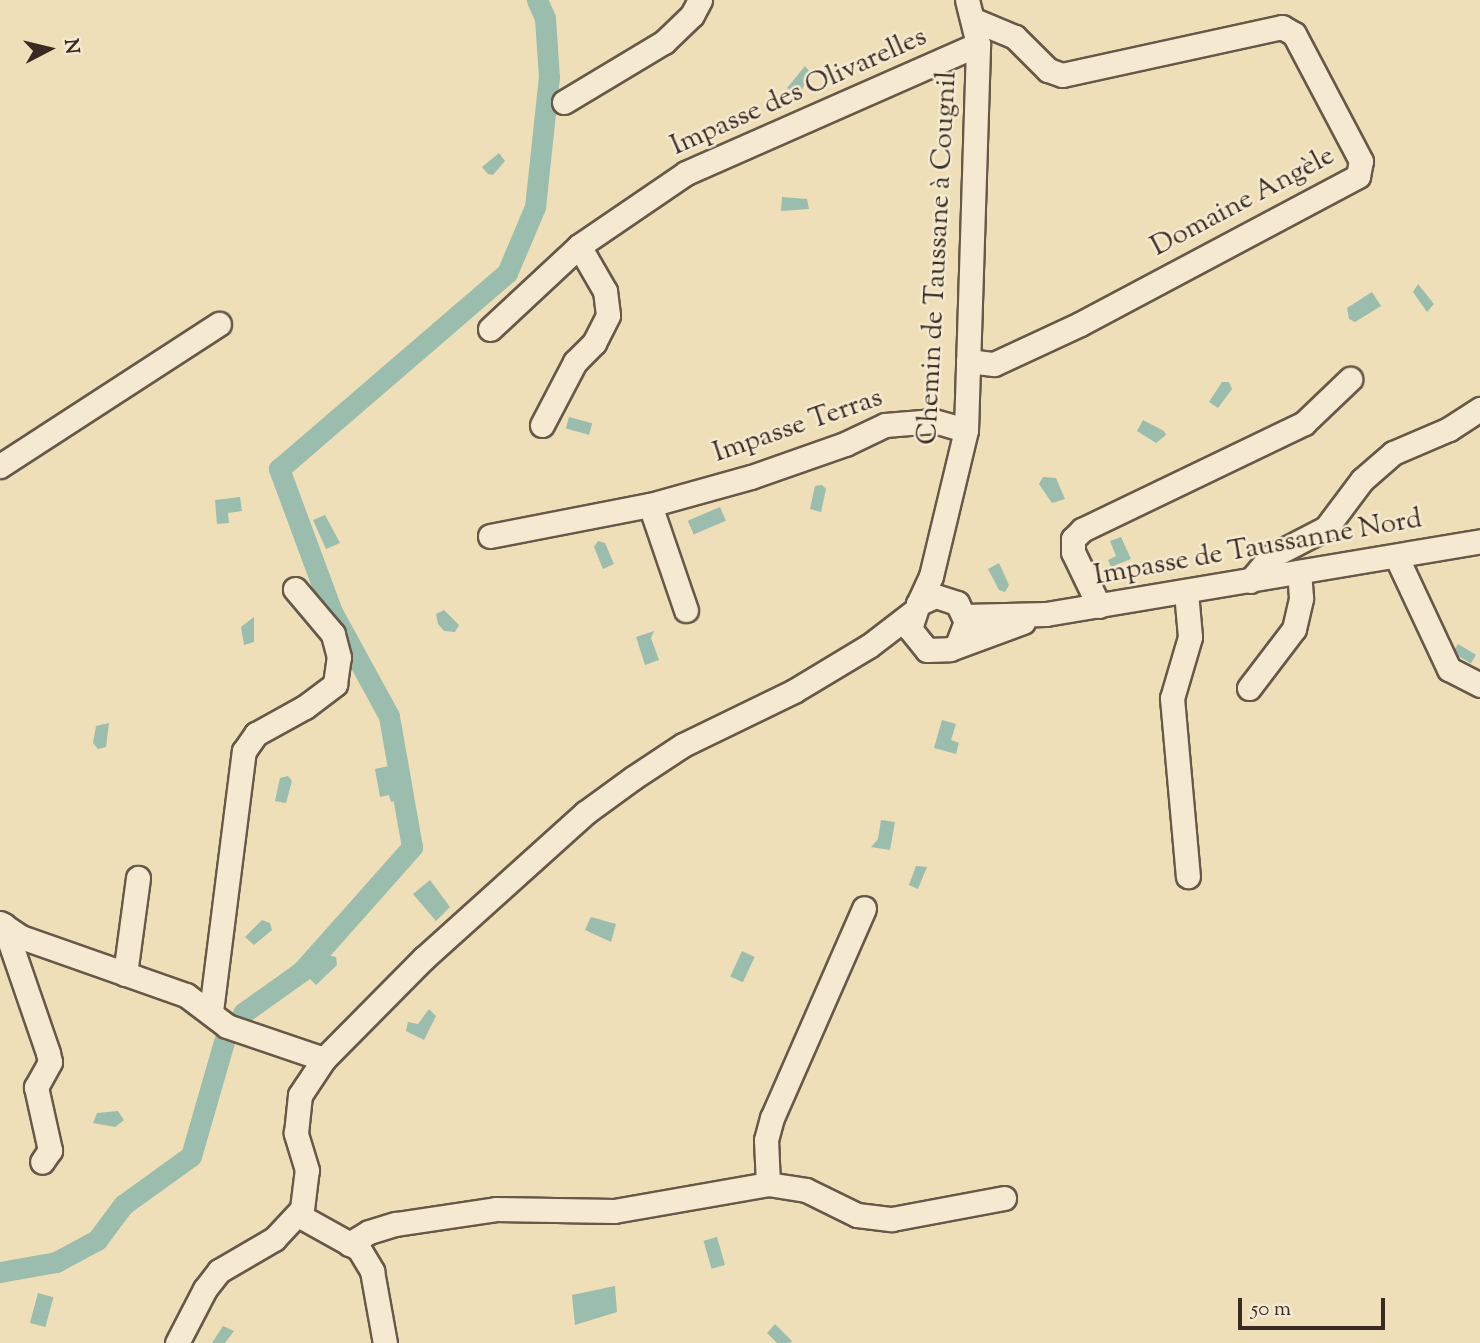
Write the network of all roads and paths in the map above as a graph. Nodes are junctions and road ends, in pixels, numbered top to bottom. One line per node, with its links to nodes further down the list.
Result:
1 (700, 0): 4 (street)
2 (970, 6): 3 (street, Chemin de Taussane à Cougnil); 8 (street, Domaine Angèle)
3 (978, 44): 5 (street, Impasse des Olivarelles); 8 (street, Chemin de Taussane à Cougnil)
4 (564, 102)
5 (579, 246): 7 (street, Impasse des Olivarelles); 11 (street)
6 (219, 324): 13 (street)
7 (490, 329)
8 (968, 361): 12 (street, Chemin de Taussane à Cougnil)
9 (1350, 379): 24 (street)
10 (1480, 409): 20 (street)
11 (541, 425)
12 (966, 430): 14 (street, Impasse Terras); 18 (street, Chemin de Taussane à Cougnil)
13 (0, 466)
14 (650, 505): 15 (street, Impasse Terras); 26 (street)
15 (490, 536)
16 (1480, 541): 17 (street, Impasse de Taussanne Nord)
17 (1396, 556): 19 (street, Impasse de Taussanne Nord); 32 (street)
18 (933, 560): 23 (street); 25 (street, Chemin de Taussane à Cougnil)
19 (1299, 572): 20 (street, Impasse de Taussanne Nord); 33 (street)
20 (1250, 581): 22 (street, Impasse de Taussanne Nord)
21 (295, 589): 39 (street)
22 (1186, 592): 24 (street, Impasse de Taussanne Nord); 34 (street)
23 (945, 596): 25 (street); 28 (street)
24 (1099, 606): 27 (street, Impasse de Taussanne Nord)
25 (915, 608): 29 (street, Chemin de Taussane à Cougnil); 31 (street)
26 (686, 610)
27 (1046, 614): 28 (street, Impasse de Taussanne Nord); 30 (street, Impasse de Taussanne Nord)
28 (965, 616): 30 (street)
29 (917, 642): 30 (street); 31 (street)
30 (957, 645)
31 (869, 646): 40 (street)
32 (1480, 685)
33 (1250, 688)
34 (1188, 876)
35 (138, 878): 38 (street)
36 (864, 908): 42 (street)
37 (2, 924): 38 (street); 41 (street)
38 (125, 974): 39 (street)
39 (211, 1011): 40 (street)
40 (324, 1059): 44 (street)
41 (42, 1162)
42 (768, 1184): 43 (street); 45 (street)
43 (1004, 1198)
44 (298, 1214): 45 (street); 46 (street)
45 (349, 1244): 47 (street)
46 (177, 1343)
47 (385, 1343)

